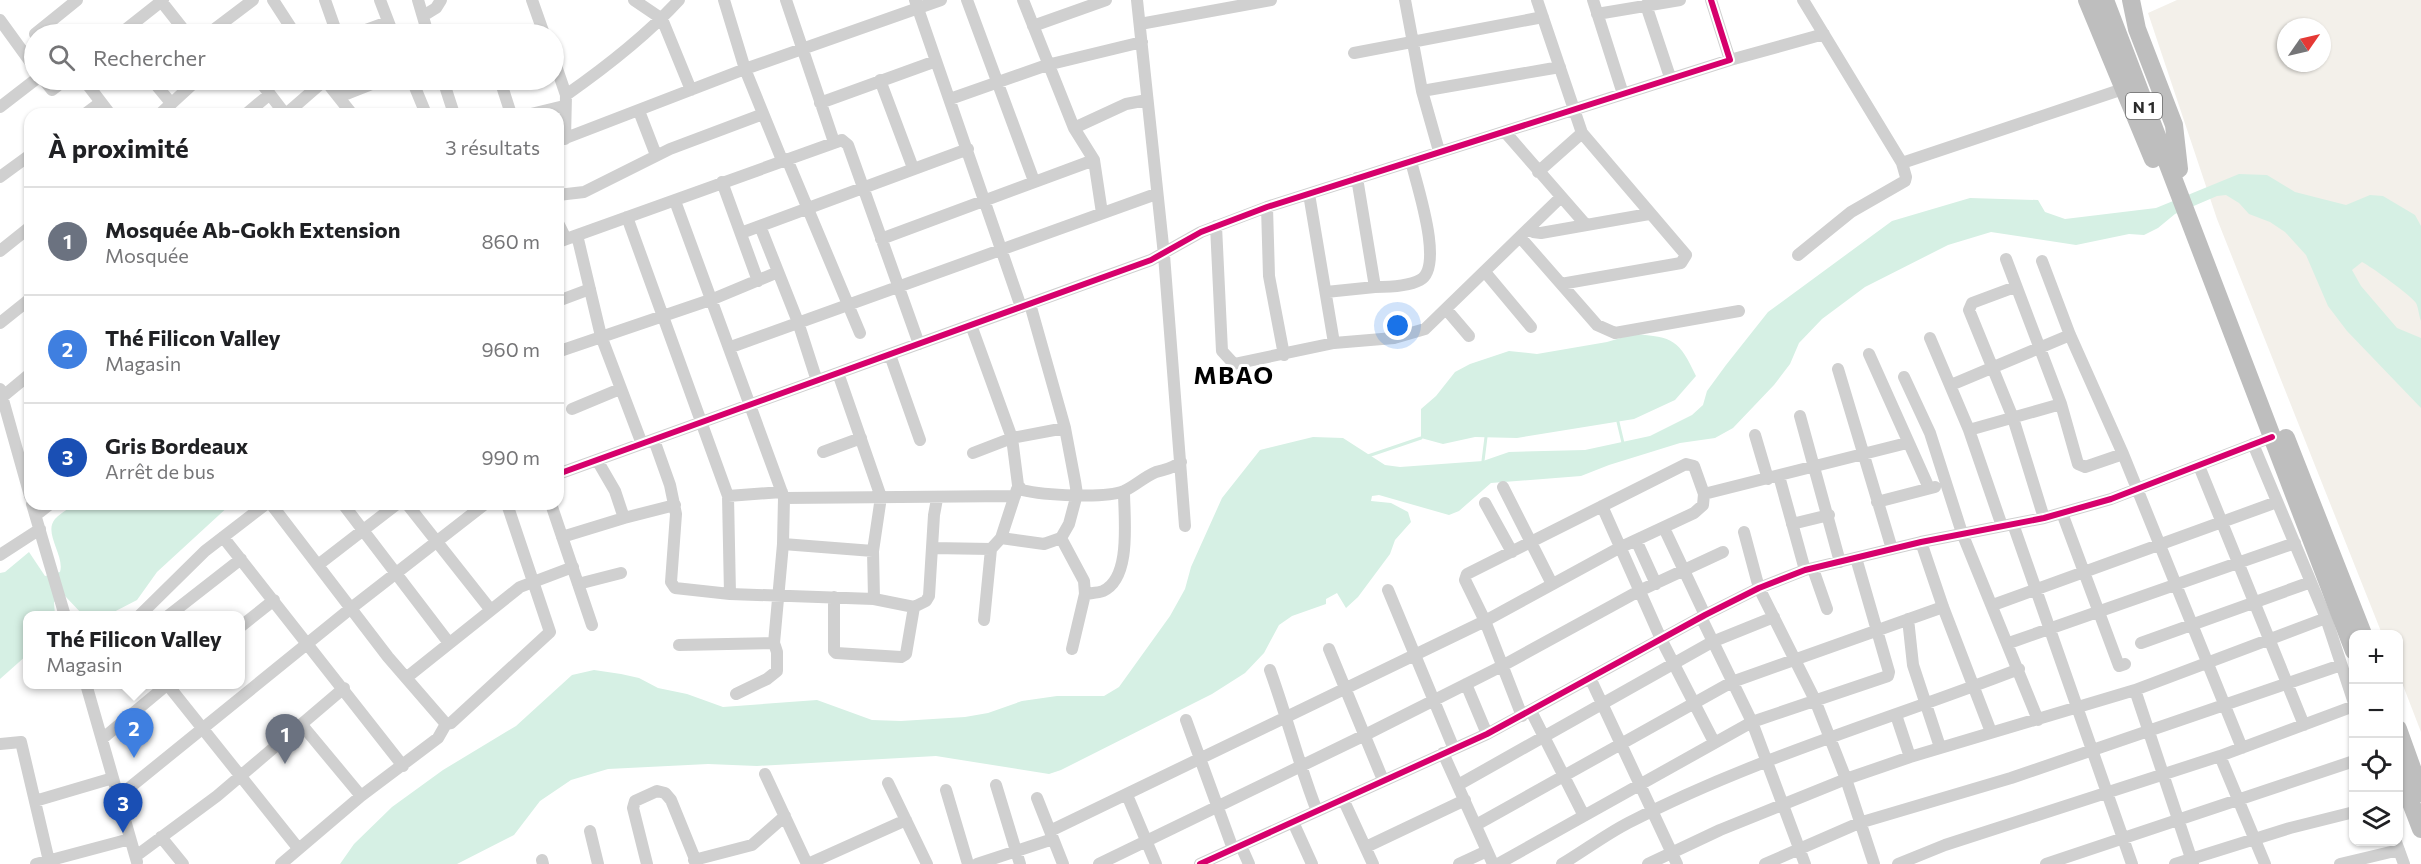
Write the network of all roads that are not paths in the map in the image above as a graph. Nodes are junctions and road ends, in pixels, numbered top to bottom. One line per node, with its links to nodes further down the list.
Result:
1 (77, 0): 36 (street)
2 (253, 0): 39 (street)
3 (273, 0): 40 (street)
4 (325, 0): 41 (street)
5 (380, 0): 42 (street)
6 (418, 0): 32 (street)
7 (441, 0): 32 (street)
8 (532, 0): 44 (street)
9 (634, 0): 34 (street)
10 (679, 0): 34 (street)
11 (724, 0): 59 (street)
12 (786, 0): 52 (street)
13 (941, 0): 27 (street)
14 (967, 0): 62 (street)
15 (1023, 0): 46 (street)
16 (1106, 0): 46 (street)
17 (1137, 0): 45 (street)
18 (1271, 0): 28 (street)
19 (1405, 0): 49 (street)
20 (1537, 0): 33 (street)
21 (1593, 0): 31 (street)
22 (1680, 0): 29 (street)
23 (1711, 0): 55 (street)
24 (1803, 0): 47 (street)
25 (2087, 0): 64 (highway)
26 (162, 1): 37 (street); 38 (street)
27 (916, 4): 52 (street); 56 (street)
28 (1217, 5): 45 (street)
29 (1646, 5): 31 (street); 60 (street)
30 (2116, 5): 118 (highway, N 1)
31 (1597, 14): 79 (street)
32 (423, 16): 43 (street)
33 (1543, 18): 49 (street); 58 (street)
34 (662, 19): 76 (street); 82 (street)
35 (0, 20): 51 (street)
36 (48, 24)
37 (133, 24)
38 (179, 24)
39 (230, 24)
40 (289, 24)
41 (333, 24)
42 (389, 24)
43 (426, 24)
44 (540, 24)
45 (1140, 24): 48 (street)
46 (1033, 26): 57 (street)
47 (1824, 34): 55 (street); 115 (street)
48 (1142, 42): 57 (street); 83 (street)
49 (1412, 42): 54 (street); 77 (street)
50 (24, 44): 51 (street)
51 (20, 47): 53 (street)
52 (802, 49): 59 (street); 86 (street)
53 (24, 53)
54 (1354, 53)
55 (1730, 60): 60 (street)
56 (936, 61): 61 (street); 81 (street)
57 (1047, 64): 62 (street); 103 (street)
58 (1560, 67): 77 (street); 101 (street)
59 (745, 69): 76 (street); 102 (street)
60 (1670, 77): 79 (street)
61 (880, 80): 86 (street); 116 (street)
62 (997, 82): 81 (street); 121 (street)
63 (24, 88): 87 (street)
64 (2123, 89): 115 (street); 118 (highway)
65 (92, 90): 84 (street)
66 (160, 90): 85 (street)
67 (186, 90): 85 (street)
68 (267, 90): 78 (street)
69 (314, 90): 93 (street)
70 (333, 90): 80 (street)
71 (357, 90): 80 (street)
72 (416, 90): 95 (street)
73 (446, 90): 96 (street)
74 (503, 90): 97 (street)
75 (562, 90): 82 (street)
76 (691, 90): 100 (street)
77 (1422, 91): 109 (street)
78 (270, 94): 91 (street); 92 (street)
79 (1623, 94): 101 (street)
80 (339, 97): 94 (street)
81 (950, 99): 108 (street)
82 (565, 100): 98 (street); 99 (street)
83 (1147, 100): 103 (street); 125 (street)
84 (101, 102): 88 (street); 89 (street)
85 (171, 103): 90 (street)
86 (820, 103): 107 (street)
87 (0, 107)
88 (93, 108)
89 (106, 108)
90 (166, 108)
91 (253, 108)
92 (281, 108)
93 (293, 108)
94 (347, 108)
95 (424, 108)
96 (452, 108)
97 (509, 108)
98 (546, 108)
99 (564, 110)
100 (639, 111): 106 (street); 110 (street)
101 (1574, 111): 104 (street); 105 (street)
102 (763, 114): 110 (street); 112 (street)
103 (1074, 128): 113 (street)
104 (1505, 132): 109 (street); 117 (street)
105 (1582, 133): 117 (street); 134 (street)
106 (564, 139)
107 (834, 142): 112 (street); 123 (street)
108 (968, 149): 116 (street); 128 (street)
109 (1439, 151): 114 (street)
110 (656, 155): 124 (street)
111 (24, 159): 119 (street)
112 (785, 159): 122 (street); 131 (street)
113 (1094, 160): 121 (street); 133 (street)
114 (1411, 161): 120 (street); 155 (street)
115 (1902, 163): 147 (street)
116 (913, 168): 123 (street)
117 (1538, 172): 127 (street)
118 (2175, 173): 130 (highway, N 1)
119 (0, 177)
120 (1357, 178): 126 (street); 155 (street)
121 (1034, 181): 128 (street)
122 (722, 182): 129 (street); 141 (street)
123 (862, 188): 131 (street); 143 (street)
124 (564, 194)
125 (1156, 194): 133 (street); 146 (street)
126 (1309, 194): 132 (street); 158 (street)
127 (1561, 197): 136 (street); 140 (street)
128 (985, 198): 143 (street); 144 (street)
129 (675, 201): 135 (street); 160 (street)
130 (2187, 204): 202 (highway, N 1); 329 (highway, N 1)
131 (808, 207): 137 (street); 162 (street)
132 (1267, 207): 138 (street); 183 (street)
133 (1102, 213): 144 (street)
134 (1649, 214): 136 (street); 153 (street)
135 (627, 217): 142 (street); 166 (street)
136 (1586, 225): 140 (street)
137 (760, 226): 141 (street); 150 (street)
138 (1216, 226): 146 (street); 183 (street)
139 (24, 232): 145 (street)
140 (1525, 232): 151 (street); 153 (street)
141 (741, 233): 152 (street)
142 (567, 238): 157 (street)
143 (880, 239): 154 (street)
144 (1002, 249): 154 (street); 163 (street)
145 (0, 251)
146 (1164, 255): 163 (street); 216 (street)
147 (1798, 255)
148 (2006, 259): 156 (street)
149 (2042, 261): 172 (street)
150 (778, 272): 152 (street); 167 (street)
151 (1485, 272): 164 (street); 170 (street)
152 (758, 281): 160 (street)
153 (1561, 284): 165 (street)
154 (899, 286): 162 (street); 177 (street)
155 (1375, 287): 158 (street)
156 (2015, 288): 178 (street); 184 (street)
157 (590, 289): 159 (street); 173 (street)
158 (1326, 292): 176 (street)
159 (564, 299)
160 (713, 299): 166 (street); 179 (street)
161 (24, 304): 168 (street)
162 (846, 304): 167 (street); 171 (street)
163 (1025, 305): 169 (street); 199 (street)
164 (1446, 309): 174 (street); 176 (street)
165 (1739, 311)
166 (664, 317): 173 (street); 198 (street)
167 (798, 322): 179 (street); 189 (street)
168 (0, 323)
169 (971, 325): 177 (street); 204 (street)
170 (1531, 327)
171 (860, 333)
172 (2070, 335): 178 (street); 211 (street)
173 (601, 336): 180 (street); 191 (street)
174 (1469, 336)
175 (1930, 338): 190 (street)
176 (1334, 343): 183 (street)
177 (920, 344): 181 (street)
178 (2039, 346): 184 (street); 193 (street)
179 (731, 347): 194 (street)
180 (564, 350)
181 (890, 354): 186 (street); 205 (street)
182 (1869, 354): 207 (street)
183 (1284, 355)
184 (1994, 367): 190 (street); 197 (street)
185 (1838, 369): 212 (street)
186 (838, 373): 189 (street); 203 (street)
187 (1904, 377): 222 (street)
188 (24, 378): 192 (street)
189 (817, 381): 194 (street)
190 (1951, 385): 200 (street)
191 (620, 389): 195 (street); 206 (street)
192 (1, 393): 215 (street)
193 (2061, 404): 197 (street); 211 (street)
194 (751, 405): 198 (street); 230 (street)
195 (572, 408)
196 (1800, 416): 217 (street)
197 (2013, 418): 200 (street); 251 (street)
198 (702, 422): 206 (street); 231 (street)
199 (1065, 428): 204 (street); 228 (street)
200 (1969, 430): 254 (street)
201 (1755, 435): 221 (street)
202 (2272, 436): 208 (street); 342 (highway, N 1)
203 (861, 438): 209 (street); 232 (street)
204 (1011, 438): 210 (street); 226 (street)
205 (920, 440)
206 (648, 442): 214 (street); 237 (street)
207 (1907, 443): 212 (street); 224 (street)
208 (2253, 444): 218 (street); 235 (street)
209 (823, 452)
210 (973, 453)
211 (2123, 454): 225 (street)
212 (1863, 455): 217 (street); 234 (street)
213 (24, 457): 215 (street)
214 (597, 460): 219 (street); 250 (street)
215 (20, 461): 220 (street)
216 (1181, 462): 227 (street); 255 (street)
217 (1815, 466): 221 (street); 249 (street)
218 (2199, 466): 225 (street); 252 (street)
219 (564, 472)
220 (24, 475)
221 (1774, 477): 229 (street); 253 (street)
222 (1945, 484): 224 (street); 260 (street)
223 (1503, 487): 267 (street)
224 (1929, 488): 234 (street)
225 (2137, 489): 248 (street); 271 (street)
226 (1016, 491): 228 (street); 233 (street); 263 (street)
227 (1124, 491): 228 (street); 302 (street)
228 (1077, 494): 264 (street)
229 (1704, 494): 238 (street); 256 (street)
230 (783, 495): 231 (street); 232 (street); 270 (street)
231 (728, 496): 301 (street)
232 (881, 497): 233 (street); 276 (street)
233 (937, 499): 272 (street)
234 (1877, 502): 275 (street)
235 (2277, 502): 252 (street); 269 (street)
236 (1485, 503): 277 (street)
237 (675, 506): 250 (street); 301 (street)
238 (1602, 506): 267 (street); 273 (street)
239 (34, 510): 257 (street)
240 (258, 510): 261 (street)
241 (276, 510): 284 (street)
242 (347, 510): 258 (street)
243 (389, 510): 258 (street)
244 (411, 510): 266 (street)
245 (477, 510): 266 (street)
246 (509, 510): 292 (street)
247 (553, 510): 262 (street)
248 (2062, 513): 251 (street); 288 (street)
249 (1829, 515): 253 (street); 282 (street)
250 (624, 518): 262 (street)
251 (2044, 518): 254 (street)
252 (2222, 521): 271 (street); 283 (street)
253 (1792, 524): 286 (street)
254 (2007, 525): 260 (street); 298 (street)
255 (1185, 526)
256 (1664, 528): 265 (street); 287 (street)
257 (40, 529): 279 (street); 314 (street)
258 (362, 531): 284 (street); 290 (street)
259 (1744, 532): 297 (street)
260 (1962, 533): 268 (street); 308 (street)
261 (223, 537): 281 (street); 315 (street)
262 (562, 537): 285 (street)
263 (1001, 538): 264 (street); 274 (street)
264 (1061, 538): 302 (street)
265 (1636, 540): 273 (street); 294 (street)
266 (435, 542): 290 (street); 312 (street)
267 (1532, 542): 277 (street); 293 (street)
268 (1922, 542): 275 (street); 310 (street)
269 (2295, 543): 283 (street); 291 (street)
270 (783, 544): 276 (street); 303 (street)
271 (2160, 544): 288 (street); 296 (street)
272 (932, 548): 274 (street); 309 (street)
273 (1619, 548): 293 (street); 300 (street)
274 (991, 549): 321 (street)
275 (1892, 549): 280 (street)
276 (873, 551): 305 (street)
277 (1512, 552): 323 (street)
278 (1723, 552): 287 (street)
279 (0, 555)
280 (1856, 558): 282 (street); 328 (street)
281 (241, 559): 306 (street); 316 (street)
282 (1840, 562): 286 (street)
283 (2238, 562): 296 (street); 307 (street)
284 (318, 565): 311 (street)
285 (573, 567): 292 (street); 295 (street)
286 (1809, 569): 297 (street); 313 (street)
287 (1684, 571): 294 (street); 318 (street)
288 (2084, 571): 298 (street); 317 (street)
289 (621, 573): 295 (street)
290 (395, 574): 311 (street); 334 (street)
291 (2311, 582): 307 (street); 320 (street)
292 (533, 583): 312 (street); 379 (street)
293 (1552, 584): 323 (street)
294 (1656, 584): 300 (street)
295 (578, 585): 325 (street)
296 (2176, 585): 317 (street); 326 (street)
297 (1759, 588): 318 (street); 319 (street)
298 (2036, 589): 308 (street); 327 (street)
299 (1388, 590): 341 (street)
300 (1639, 591): 330 (street); 347 (street)
301 (730, 594): 303 (street)
302 (1085, 594): 339 (street)
303 (777, 596): 304 (street); 335 (street)
304 (834, 597): 305 (street); 309 (street)
305 (874, 599): 309 (street)
306 (274, 600): 324 (street); 333 (street)
307 (2254, 603): 326 (street); 331 (street)
308 (1993, 605): 336 (street)
309 (914, 607)
310 (1943, 607): 322 (street); 356 (street)
311 (350, 609): 333 (street); 350 (street)
312 (490, 609): 334 (street)
313 (1827, 609)
314 (64, 611)
315 (144, 611)
316 (173, 611)
317 (2100, 613): 327 (street); 345 (street)
318 (1703, 616): 330 (street); 332 (street)
319 (1774, 618): 332 (street); 343 (street)
320 (2326, 618): 331 (street); 342 (street)
321 (984, 620)
322 (1908, 620): 328 (street); 367 (street)
323 (1485, 621): 341 (street); 347 (street)
324 (245, 623)
325 (592, 626)
326 (2192, 626): 337 (street); 346 (street)
327 (2050, 629): 336 (street); 371 (street)
328 (1878, 630): 343 (street); 365 (street)
329 (2361, 630)
330 (1661, 639): 344 (street); 351 (street)
331 (2270, 641): 346 (street); 353 (street)
332 (1712, 642): 344 (street); 352 (street)
333 (308, 643): 357 (street); 381 (street)
334 (449, 643): 350 (street)
335 (774, 643): 338 (street); 363 (street)
336 (2009, 643): 348 (street)
337 (2141, 644)
338 (679, 645)
339 (1072, 649)
340 (1329, 649): 358 (street)
341 (1415, 654): 358 (street); 364 (street)
342 (2347, 658): 353 (street); 355 (street)
343 (1795, 660): 352 (street); 365 (street)
344 (1673, 664): 366 (street); 369 (street)
345 (2125, 664)
346 (2206, 664): 362 (street); 368 (street)
347 (1502, 666): 354 (street); 372 (street)
348 (2019, 669): 356 (street); 376 (street)
349 (1270, 670): 374 (street)
350 (406, 678): 379 (street)
351 (1591, 680): 369 (street); 372 (street)
352 (1732, 682): 366 (street); 377 (street)
353 (2287, 682): 368 (street); 380 (street)
354 (1466, 684): 364 (street); 384 (street)
355 (2351, 684)
356 (1973, 687): 367 (street); 383 (street)
357 (344, 688): 378 (street); 402 (street)
358 (1346, 688): 374 (street); 385 (street)
359 (87, 689): 389 (street)
360 (163, 689): 389 (street)
361 (171, 689): 381 (street)
362 (2135, 690): 371 (street); 382 (street)
363 (736, 694)
364 (1434, 700): 385 (street); 396 (street)
365 (1815, 700): 377 (street); 386 (street)
366 (1694, 703): 390 (street); 392 (street)
367 (1927, 705): 373 (street); 393 (street)
368 (2224, 705): 382 (street); 394 (street)
369 (1603, 706): 387 (street); 392 (street)
370 (2349, 706): 380 (street)
371 (2078, 708): 376 (street); 395 (street)
372 (1526, 713): 384 (street); 387 (street)
373 (1896, 715): 386 (street); 398 (street)
374 (1286, 717): 399 (street); 403 (street)
375 (1186, 720): 399 (street)
376 (2038, 720): 383 (street)
377 (1752, 722): 390 (street); 400 (street)
378 (302, 724): 406 (street); 419 (street)
379 (446, 724): 402 (street)
380 (2304, 724): 394 (street)
381 (202, 729): 406 (street); 420 (street)
382 (2149, 730): 395 (street); 405 (street)
383 (1991, 732): 393 (street)
384 (1487, 734): 396 (street)
385 (1365, 735): 403 (street); 410 (street)
386 (1829, 737): 400 (street); 409 (street)
387 (1544, 738): 408 (street); 415 (street)
388 (2400, 738): 421 (highway)
389 (102, 739): 407 (street)
390 (1714, 742): 413 (street)
391 (0, 744): 426 (street)
392 (1623, 745): 408 (street); 413 (street)
393 (1940, 747): 398 (street)
394 (2242, 748): 397 (street)
395 (2092, 749): 417 (street); 437 (street)
396 (1449, 751): 410 (street); 415 (street)
397 (2220, 756): 405 (street); 425 (street)
398 (1910, 757): 409 (street)
399 (1199, 758): 418 (street); 427 (street)
400 (1768, 760): 428 (street); 430 (street)
401 (2349, 763): 425 (street)
402 (403, 766): 419 (street)
403 (1300, 767): 427 (street); 429 (street)
404 (765, 774): 432 (street)
405 (2163, 774): 417 (street); 434 (street)
406 (241, 776): 442 (street); 450 (street)
407 (113, 778): 420 (street); 426 (street)
408 (1564, 778): 433 (street); 438 (street)
409 (1846, 779): 428 (street); 437 (street)
410 (1383, 780): 423 (street)
411 (2403, 781): 421 (highway)
412 (888, 783): 435 (street)
413 (1641, 784): 430 (street); 433 (street)
414 (996, 785): 452 (street)
415 (1458, 786): 424 (street)
416 (946, 790): 465 (street)
417 (2107, 791): 443 (street); 483 (street)
418 (1127, 795): 441 (street); 446 (street)
419 (361, 796): 450 (street)
420 (118, 797): 444 (street)
421 (2410, 797): 439 (highway)
422 (1037, 798): 441 (street)
423 (1343, 799): 429 (street); 449 (street)
424 (1465, 800): 438 (street); 449 (street)
425 (2236, 800): 434 (street); 445 (street)
426 (35, 801): 458 (street)
427 (1216, 806): 446 (street); 448 (street)
428 (1784, 806): 451 (street); 454 (street)
429 (1317, 811): 436 (street)
430 (1653, 812): 454 (street); 478 (street)
431 (2349, 813): 445 (street)
432 (785, 816): 457 (street); 463 (street)
433 (1584, 816): 477 (street)
434 (2178, 819): 443 (street); 456 (street)
435 (906, 820): 463 (street); 464 (street)
436 (1293, 822): 448 (street); 473 (street)
437 (1859, 823): 451 (street); 482 (street)
438 (1476, 825): 453 (street)
439 (2421, 829)
440 (590, 831): 461 (street)
441 (1052, 835): 452 (street); 468 (street)
442 (161, 837): 455 (street); 459 (street)
443 (2123, 838): 484 (street); 485 (street)
444 (130, 839): 455 (street); 458 (street)
445 (2255, 839): 456 (street); 487 (street)
446 (1146, 842): 469 (street); 470 (street)
447 (2398, 846): 488 (street); 489 (street)
448 (1237, 847): 471 (street); 472 (street)
449 (1366, 847): 474 (street)
450 (298, 848): 460 (street)
451 (1799, 849): 480 (street); 481 (street)
452 (1016, 851): 466 (street); 467 (street)
453 (1487, 851): 475 (street); 476 (street)
454 (1674, 858): 479 (street)
455 (137, 860)
456 (2192, 861): 486 (street)
457 (695, 862): 462 (street)
458 (43, 863)
459 (183, 864)
460 (281, 864)
461 (597, 864)
462 (647, 864)
463 (807, 864)
464 (927, 864)
465 (968, 864)
466 (977, 864)
467 (1020, 864)
468 (1063, 864)
469 (1099, 864)
470 (1156, 864)
471 (1200, 864)
472 (1249, 864)
473 (1312, 864)
474 (1373, 864)
475 (1459, 864)
476 (1493, 864)
477 (1498, 864)
478 (1563, 864)
479 (1648, 864)
480 (1765, 864)
481 (1805, 864)
482 (1874, 864)
483 (1898, 864)
484 (2046, 864)
485 (2132, 864)
486 (2175, 864)
487 (2265, 864)
488 (2340, 864)
489 (2404, 864)

